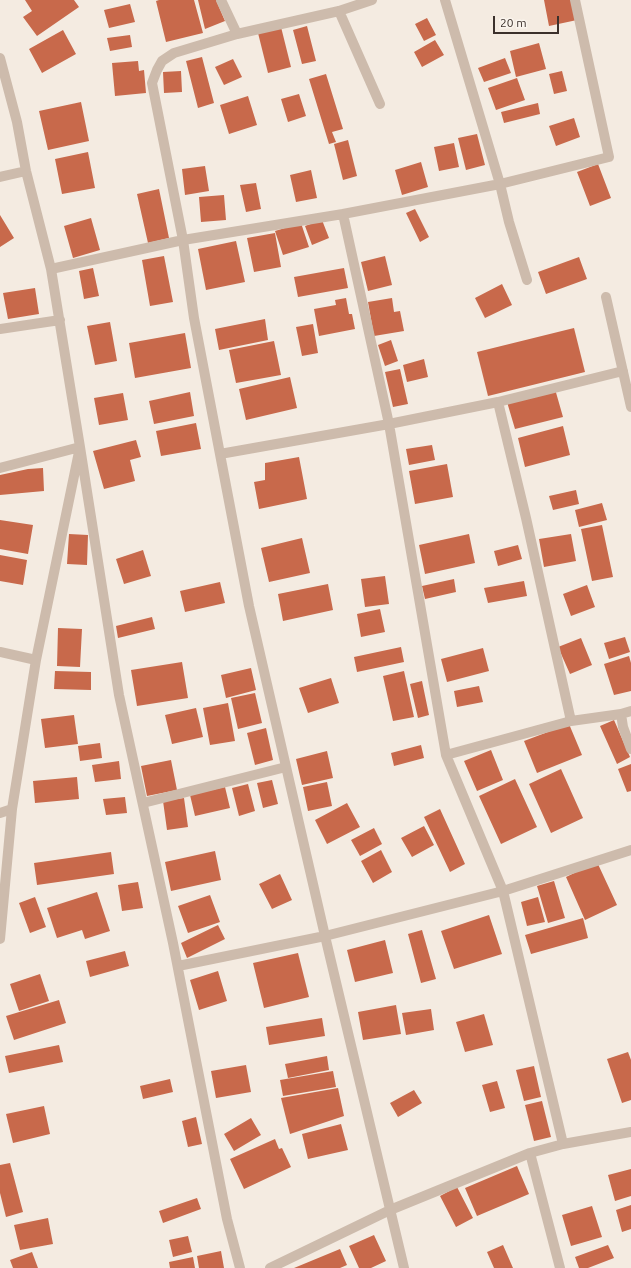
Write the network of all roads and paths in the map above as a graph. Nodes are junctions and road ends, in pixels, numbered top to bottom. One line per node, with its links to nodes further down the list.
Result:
1 (221, 0): 6 (street)
2 (372, 0): 5 (street)
3 (445, 0): 11 (street)
4 (575, 0): 11 (street)
5 (339, 11): 6 (street); 8 (street)
6 (237, 34): 13 (street)
7 (0, 58): 9 (street)
8 (380, 104)
9 (26, 171): 10 (street); 14 (street)
10 (0, 177)
11 (500, 184): 12 (street); 15 (street)
12 (343, 214): 13 (street); 22 (street)
13 (183, 240): 14 (street); 24 (street)
14 (51, 269): 17 (street)
15 (527, 280)
16 (606, 297): 19 (street)
17 (60, 320): 18 (street); 23 (street)
18 (0, 329)
19 (622, 371): 20 (street); 21 (street)
20 (498, 402): 22 (street); 30 (street)
21 (631, 407)
22 (388, 424): 24 (street); 32 (street)
23 (80, 447): 25 (street); 27 (street); 34 (street)
24 (220, 454): 33 (street)
25 (0, 468)
26 (0, 652): 27 (street)
27 (36, 660): 35 (street)
28 (631, 711): 29 (street)
29 (620, 714): 30 (street); 31 (street)
30 (571, 721): 32 (street)
31 (631, 749)
32 (446, 755): 38 (street)
33 (286, 767): 34 (street); 39 (street)
34 (143, 803): 41 (street)
35 (12, 809): 36 (street); 40 (street)
36 (0, 813)
37 (631, 850): 38 (street)
38 (503, 891): 39 (street); 43 (street)
39 (325, 936): 41 (street); 45 (street)
40 (0, 939)
41 (178, 966): 47 (street)
42 (631, 1132): 43 (street)
43 (563, 1144): 44 (street)
44 (530, 1153): 45 (street); 50 (street)
45 (390, 1210): 46 (street); 49 (street)
46 (286, 1264): 48 (street)
47 (240, 1268)
48 (270, 1268)
49 (404, 1268)
50 (560, 1268)

